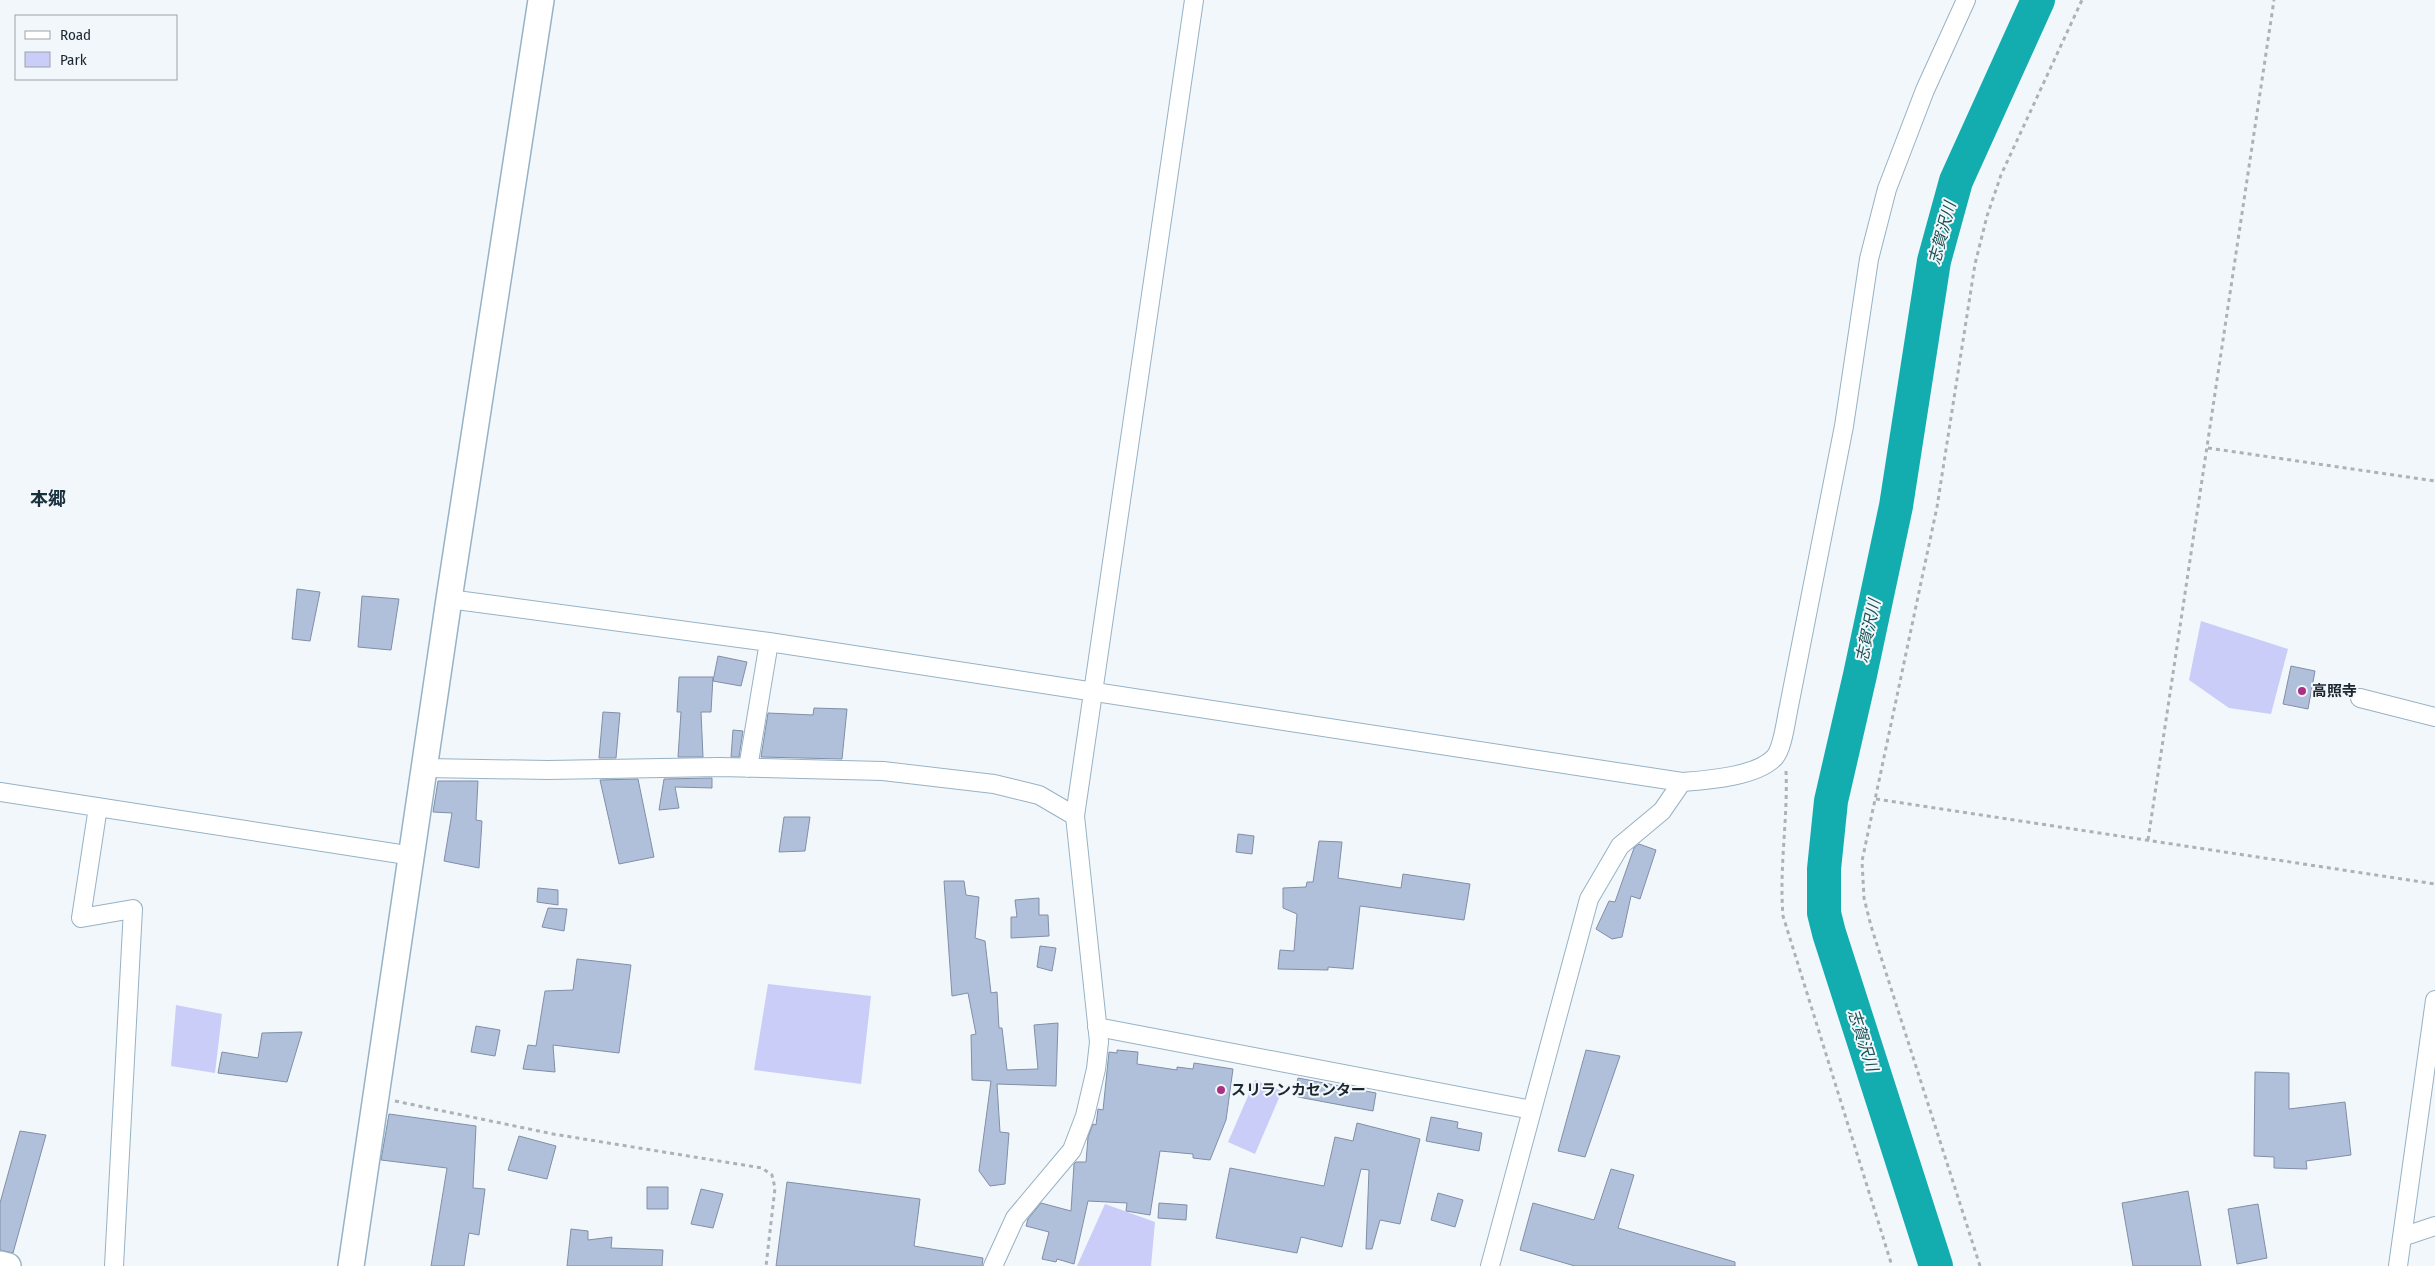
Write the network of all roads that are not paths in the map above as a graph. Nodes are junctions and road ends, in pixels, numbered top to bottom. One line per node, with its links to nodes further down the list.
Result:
1 (541, 0): 4 (street)
2 (1194, 0): 6 (street)
3 (1966, 0): 11 (street)
4 (449, 599): 5 (street); 9 (street)
5 (769, 642): 6 (street); 10 (street)
6 (1094, 693): 11 (street); 14 (street)
7 (2360, 698): 8 (street)
8 (2435, 717)
9 (426, 768): 10 (street); 15 (street)
10 (748, 768): 14 (street)
11 (1682, 782): 18 (street)
12 (0, 792): 13 (street)
13 (98, 807): 15 (street); 23 (street)
14 (1075, 816): 17 (street)
15 (413, 856): 24 (street)
16 (2435, 1000): 20 (street)
17 (1097, 1027): 18 (street); 25 (street)
18 (1532, 1110): 26 (street)
19 (2435, 1226): 20 (street)
20 (2402, 1237): 27 (street)
21 (0, 1264): 22 (street)
22 (8, 1266)
23 (114, 1266)
24 (351, 1266)
25 (993, 1266)
26 (1490, 1266)
27 (2398, 1266)

